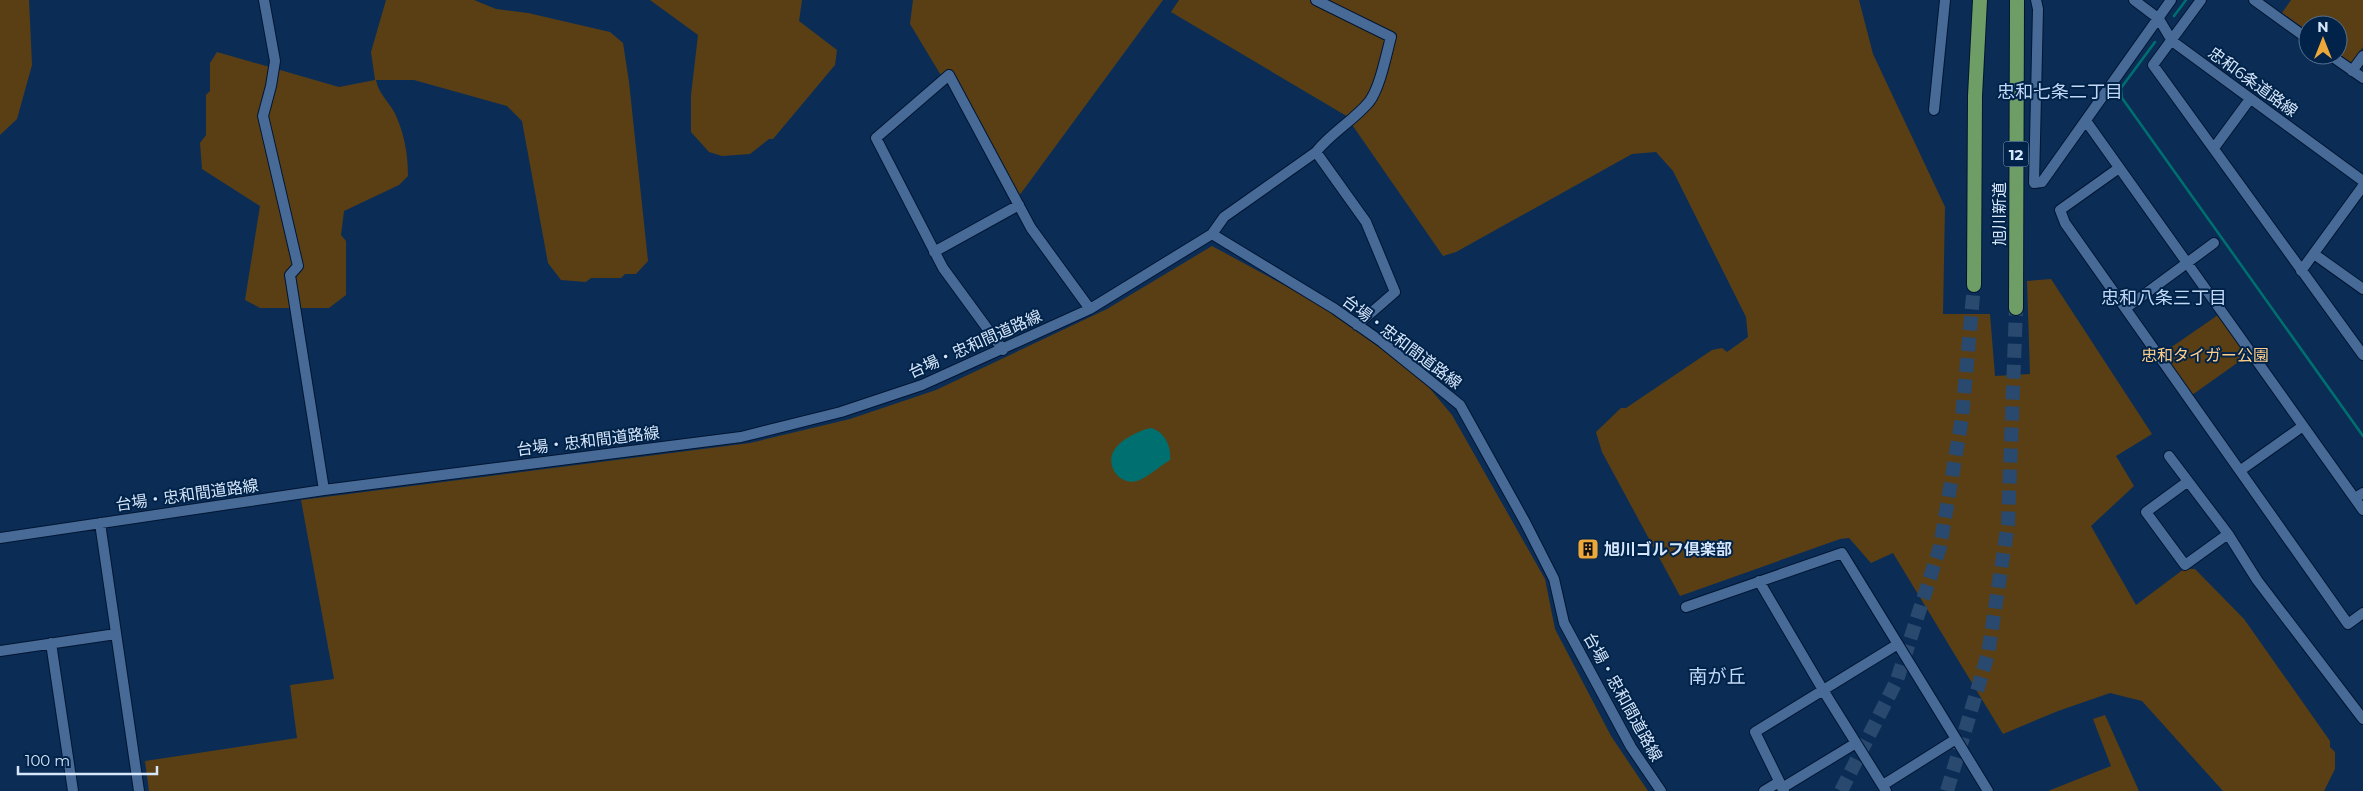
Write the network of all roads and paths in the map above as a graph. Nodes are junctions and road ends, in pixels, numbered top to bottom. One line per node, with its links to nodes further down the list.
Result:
1 (264, 0): 45 (street)
2 (1316, 0): 22 (street)
3 (1946, 0): 19 (street)
4 (1980, 0): 33 (highway, 旭川新道)
5 (2017, 0): 35 (highway, 旭川新道 / 12)
6 (2036, 0): 20 (street)
7 (2134, 0): 11 (street, 忠和6条道路線)
8 (2171, 0): 11 (street)
9 (2201, 0): 13 (street)
10 (2254, 0): 12 (street)
11 (2159, 19): 13 (street, 忠和6条道路線); 20 (street)
12 (2298, 32)
13 (2172, 41): 18 (street, 忠和6条道路線); 21 (street)
14 (2363, 56): 16 (street)
15 (2344, 65): 16 (street)
16 (2352, 71): 17 (street)
17 (2363, 78)
18 (2250, 99): 21 (street); 24 (street, 忠和6条道路線)
19 (1934, 110)
20 (2086, 121): 23 (street)
21 (2214, 148): 32 (street)
22 (1316, 152): 27 (street); 38 (street)
23 (2119, 168): 31 (street); 36 (street)
24 (2363, 181)
25 (2363, 186): 30 (street)
26 (1018, 205): 29 (street); 29 (street); 37 (street)
27 (1212, 234): 37 (street, 台場・忠和間道路線); 38 (street, 台場・忠和間道路線)
28 (2214, 243): 31 (street)
29 (934, 252): 39 (street)
30 (2314, 254): 32 (street); 34 (street)
31 (2187, 264): 36 (street); 41 (street)
32 (2302, 271): 40 (street)
33 (1974, 285)
34 (2363, 289)
35 (2016, 308)
36 (2126, 308): 43 (street)
37 (1090, 309): 39 (street, 台場・忠和間道路線)
38 (1357, 325): 66 (street, 台場・忠和間道路線)
39 (1003, 350): 45 (street, 台場・忠和間道路線)
40 (2363, 354)
41 (2303, 426): 43 (street); 46 (street)
42 (2169, 456): 44 (street)
43 (2241, 470): 53 (street)
44 (2187, 482): 49 (street); 49 (street)
45 (324, 490): 48 (street, 台場・忠和間道路線)
46 (2359, 496): 47 (street)
47 (2363, 510)
48 (100, 523): 50 (street, 台場・忠和間道路線); 54 (street)
49 (2228, 534): 59 (street)
50 (0, 538)
51 (1759, 581): 52 (street); 56 (street); 58 (street)
52 (1686, 607)
53 (2363, 613)
54 (116, 634): 55 (street); 65 (street)
55 (51, 643): 57 (street); 64 (street)
56 (1898, 644): 58 (street); 60 (street)
57 (0, 651)
58 (1822, 690): 61 (street); 62 (street)
59 (2363, 718)
60 (1956, 738): 63 (street); 68 (street)
61 (1856, 743): 62 (street); 63 (street)
62 (1782, 787): 67 (street)
63 (1885, 788)
64 (73, 791)
65 (139, 791)
66 (1661, 791)
67 (1764, 791)
68 (1988, 791)

